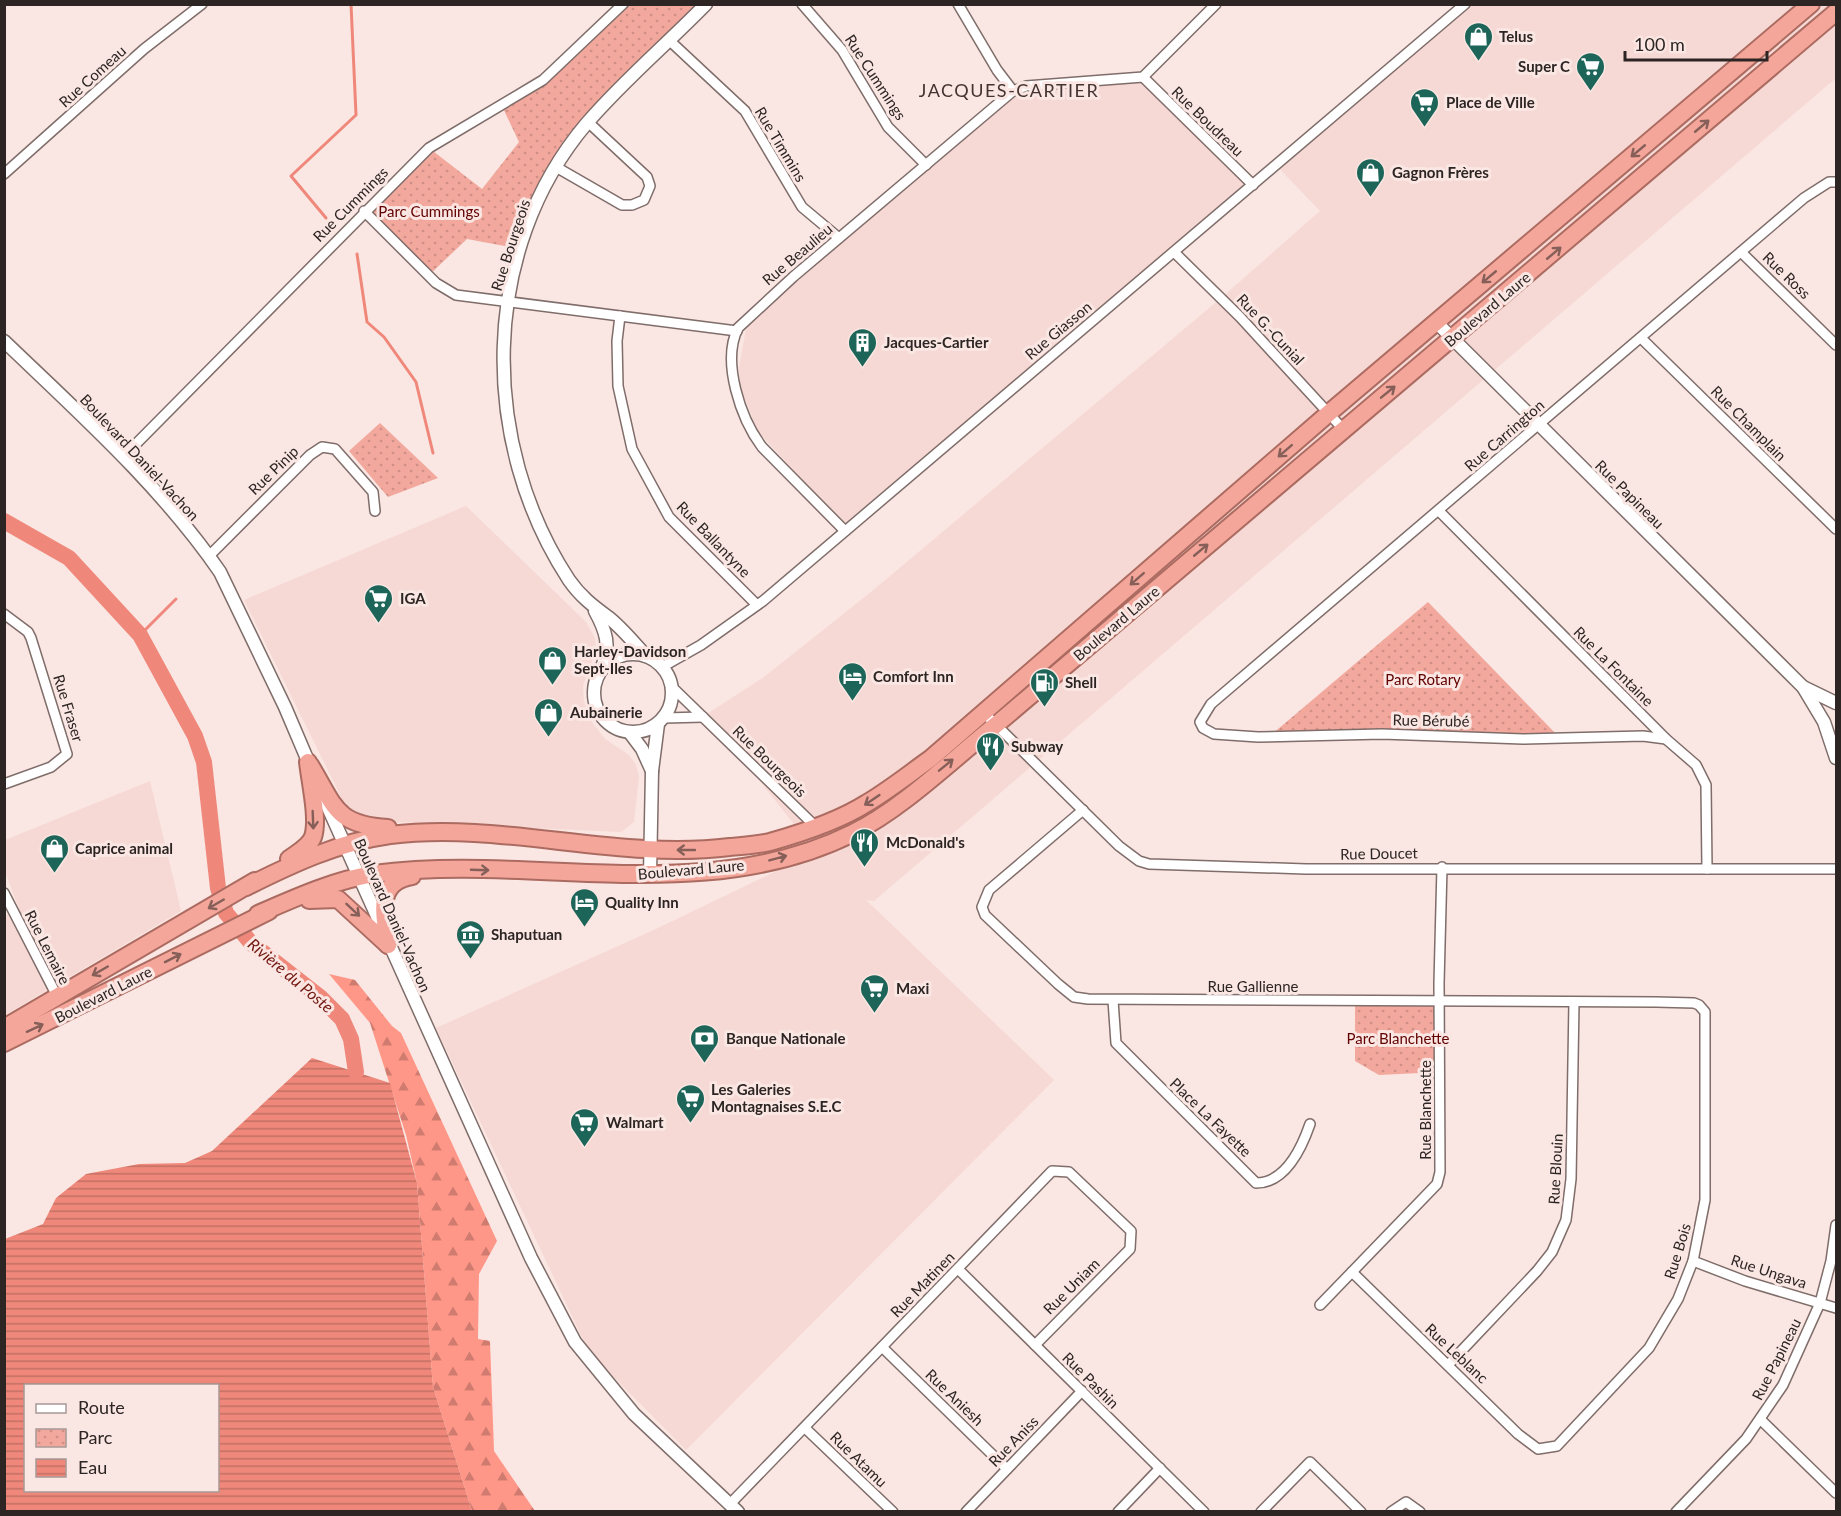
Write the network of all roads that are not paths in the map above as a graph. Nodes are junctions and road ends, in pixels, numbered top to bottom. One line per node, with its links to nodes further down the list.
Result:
1 (202, 4): 16 (street, Rue Comeau)
2 (623, 4): 19 (street, Rue Cummings)
3 (706, 4): 10 (street, Rue Bourgeois)
4 (802, 4): 14 (street, Rue Cummings)
5 (958, 4): 12 (street)
6 (1216, 4): 11 (street)
7 (1811, 4): 25 (highway, Boulevard Laure, one-way to 25)
8 (1459, 6): 18 (street, Rue Giasson)
9 (1836, 12): 28 (highway, Boulevard Laure, one-way to 9)
10 (670, 41): 13 (street, Rue Bourgeois); 20 (street, Rue Timmins)
11 (1143, 78): 12 (street, Rue Beaulieu); 18 (street, Rue Boudreau)
12 (1013, 91): 14 (street, Rue Beaulieu)
13 (588, 123): 15 (street, Rue Bourgeois); 15 (street)
14 (926, 165): 20 (street, Rue Beaulieu)
15 (556, 167): 23 (street, Rue Bourgeois)
16 (4, 174)
17 (1836, 182): 22 (street, Rue Carrington)
18 (1253, 185): 21 (street, Rue Giasson)
19 (364, 211): 23 (street); 34 (street, Rue Cummings)
20 (839, 238): 26 (street, Rue Beaulieu)
21 (1174, 252): 31 (street, Rue G.-Cunial); 38 (street, Rue Giasson)
22 (1741, 252): 27 (street, Rue Carrington); 30 (street, Rue Ross)
23 (507, 303): 24 (street); 41 (street, Rue Bourgeois)
24 (620, 316): 26 (street); 40 (street, Rue Ballantyne)
25 (1436, 322): 28 (street, Rue Papineau); 31 (highway, Boulevard Laure)
26 (737, 331): 38 (street)
27 (1641, 338): 32 (street, Rue Carrington); 37 (street, Rue Champlain)
28 (1453, 339): 32 (street, Rue Papineau); 33 (highway, Boulevard Laure, one-way to 28)
29 (4, 341): 34 (street, Boulevard Daniel-Vachon)
30 (1836, 345)
31 (1329, 413): 33 (street, Rue G.-Cunial); 49 (highway, Boulevard Laure, one-way to 49)
32 (1539, 425): 36 (street, Rue Carrington); 47 (street, Rue Papineau)
33 (1343, 429): 54 (highway, Boulevard Laure, one-way to 33)
34 (123, 456): 39 (street, Boulevard Daniel-Vachon)
35 (375, 511): 39 (street, Rue Pinip)
36 (1439, 511): 52 (street, Rue Carrington); 57 (street, Rue La Fontaine)
37 (1836, 529)
38 (845, 531): 40 (street, Rue Giasson)
39 (209, 556): 59 (street, Boulevard Daniel-Vachon)
40 (757, 605): 44 (street, Rue Giasson)
41 (593, 607): 43 (street, Rue Bourgeois); 45 (street, Rue Bourgeois)
42 (4, 614): 61 (street, Rue Fraser)
43 (646, 656): 44 (street); 45 (street)
44 (662, 667): 46 (street)
45 (602, 668): 55 (street)
46 (671, 686): 50 (street, Rue Bourgeois); 51 (street)
47 (1803, 687): 48 (street); 53 (street)
48 (1836, 704): 53 (street)
49 (983, 712): 54 (street, Rue Doucet); 63 (highway, Boulevard Laure, one-way to 63)
50 (703, 717): 51 (street); 63 (street, Rue Bourgeois)
51 (661, 721): 55 (street); 60 (street)
52 (1200, 722): 57 (street, Rue Bérubé)
53 (1824, 722): 56 (street)
54 (997, 724): 62 (street, Rue Doucet); 71 (highway, Boulevard Laure, one-way to 54)
55 (630, 733): 60 (street)
56 (1833, 738): 58 (street)
57 (1666, 739): 69 (street, Rue La Fontaine)
58 (1836, 758)
59 (308, 762): 64 (highway); 65 (street, Boulevard Daniel-Vachon); 73 (highway, one-way to 73)
60 (652, 771): 66 (street)
61 (4, 784)
62 (1083, 810): 67 (street, Rue Doucet); 78 (street, Rue Gallienne)
63 (816, 827): 66 (highway, Boulevard Laure, one-way to 66)
64 (425, 833): 65 (highway, Boulevard Laure); 66 (highway, Boulevard Laure)
65 (345, 845): 72 (street, Boulevard Daniel-Vachon); 73 (highway, Boulevard Laure)
66 (650, 850): 71 (street)
67 (1442, 867): 69 (street, Rue Doucet); 80 (street, Rue Blanchette)
68 (454, 869): 71 (highway, Boulevard Laure, one-way to 71); 72 (highway, Boulevard Laure); 76 (highway)
69 (1707, 869): 70 (street, Rue Doucet)
70 (1836, 869)
71 (650, 874)
72 (359, 877): 75 (highway, Boulevard Laure); 76 (street, Boulevard Daniel-Vachon)
73 (246, 887): 77 (highway, Boulevard Laure, one-way to 77)
74 (4, 893): 77 (street, Rue Lemaire)
75 (258, 914): 76 (highway, one-way to 76); 82 (highway, Boulevard Laure, one-way to 75)
76 (388, 945): 104 (street, Boulevard Daniel-Vachon)
77 (57, 996): 82 (street, Rue Lemaire); 83 (highway, Boulevard Laure)
78 (1113, 1000): 80 (street, Rue Gallienne); 85 (street, Place La Fayette)
79 (1574, 1002): 80 (street, Rue Gallienne); 81 (street, Rue Gallienne); 96 (street, Rue Blouin)
80 (1440, 1003): 90 (street, Rue Blanchette)
81 (1702, 1008): 88 (street, Rue Bois)
82 (66, 1014): 84 (highway, Boulevard Laure, one-way to 82)
83 (4, 1028)
84 (4, 1042)
85 (1310, 1124)
86 (1836, 1225): 91 (street, Rue Papineau)
87 (1130, 1250): 89 (street, Rue Matinen); 94 (street, Rue Uniam)
88 (1693, 1261): 91 (street, Rue Ungava); 100 (street, Rue Bois)
89 (958, 1269): 94 (street, Rue Pashin); 95 (street, Rue Matinen)
90 (1352, 1272): 92 (street, Rue Blanchette); 96 (street, Rue Leblanc)
91 (1820, 1303): 93 (street, Rue Ungava); 98 (street, Rue Papineau)
92 (1320, 1305)
93 (1836, 1308)
94 (1035, 1345): 97 (street, Rue Pashin)
95 (882, 1347): 99 (street, Rue Matinen); 102 (street, Rue Aniesh)
96 (1448, 1365): 100 (street, Rue Leblanc)
97 (1082, 1391): 101 (street, Rue Pashin); 102 (street, Rue Aniss)
98 (1761, 1420): 103 (street); 113 (street, Rue Papineau)
99 (804, 1428): 104 (street, Rue Matinen); 105 (street, Rue Atamu)
100 (1545, 1449)
101 (1160, 1468): 107 (street); 108 (street, Rue Pashin)
102 (1006, 1469): 106 (street, Rue Aniss)
103 (1836, 1493)
104 (734, 1508)
105 (893, 1512)
106 (966, 1512)
107 (1118, 1512)
108 (1204, 1512)
109 (1261, 1512): 110 (street)
110 (1361, 1512)
111 (1391, 1512): 112 (street)
112 (1420, 1512)
113 (1676, 1512)

